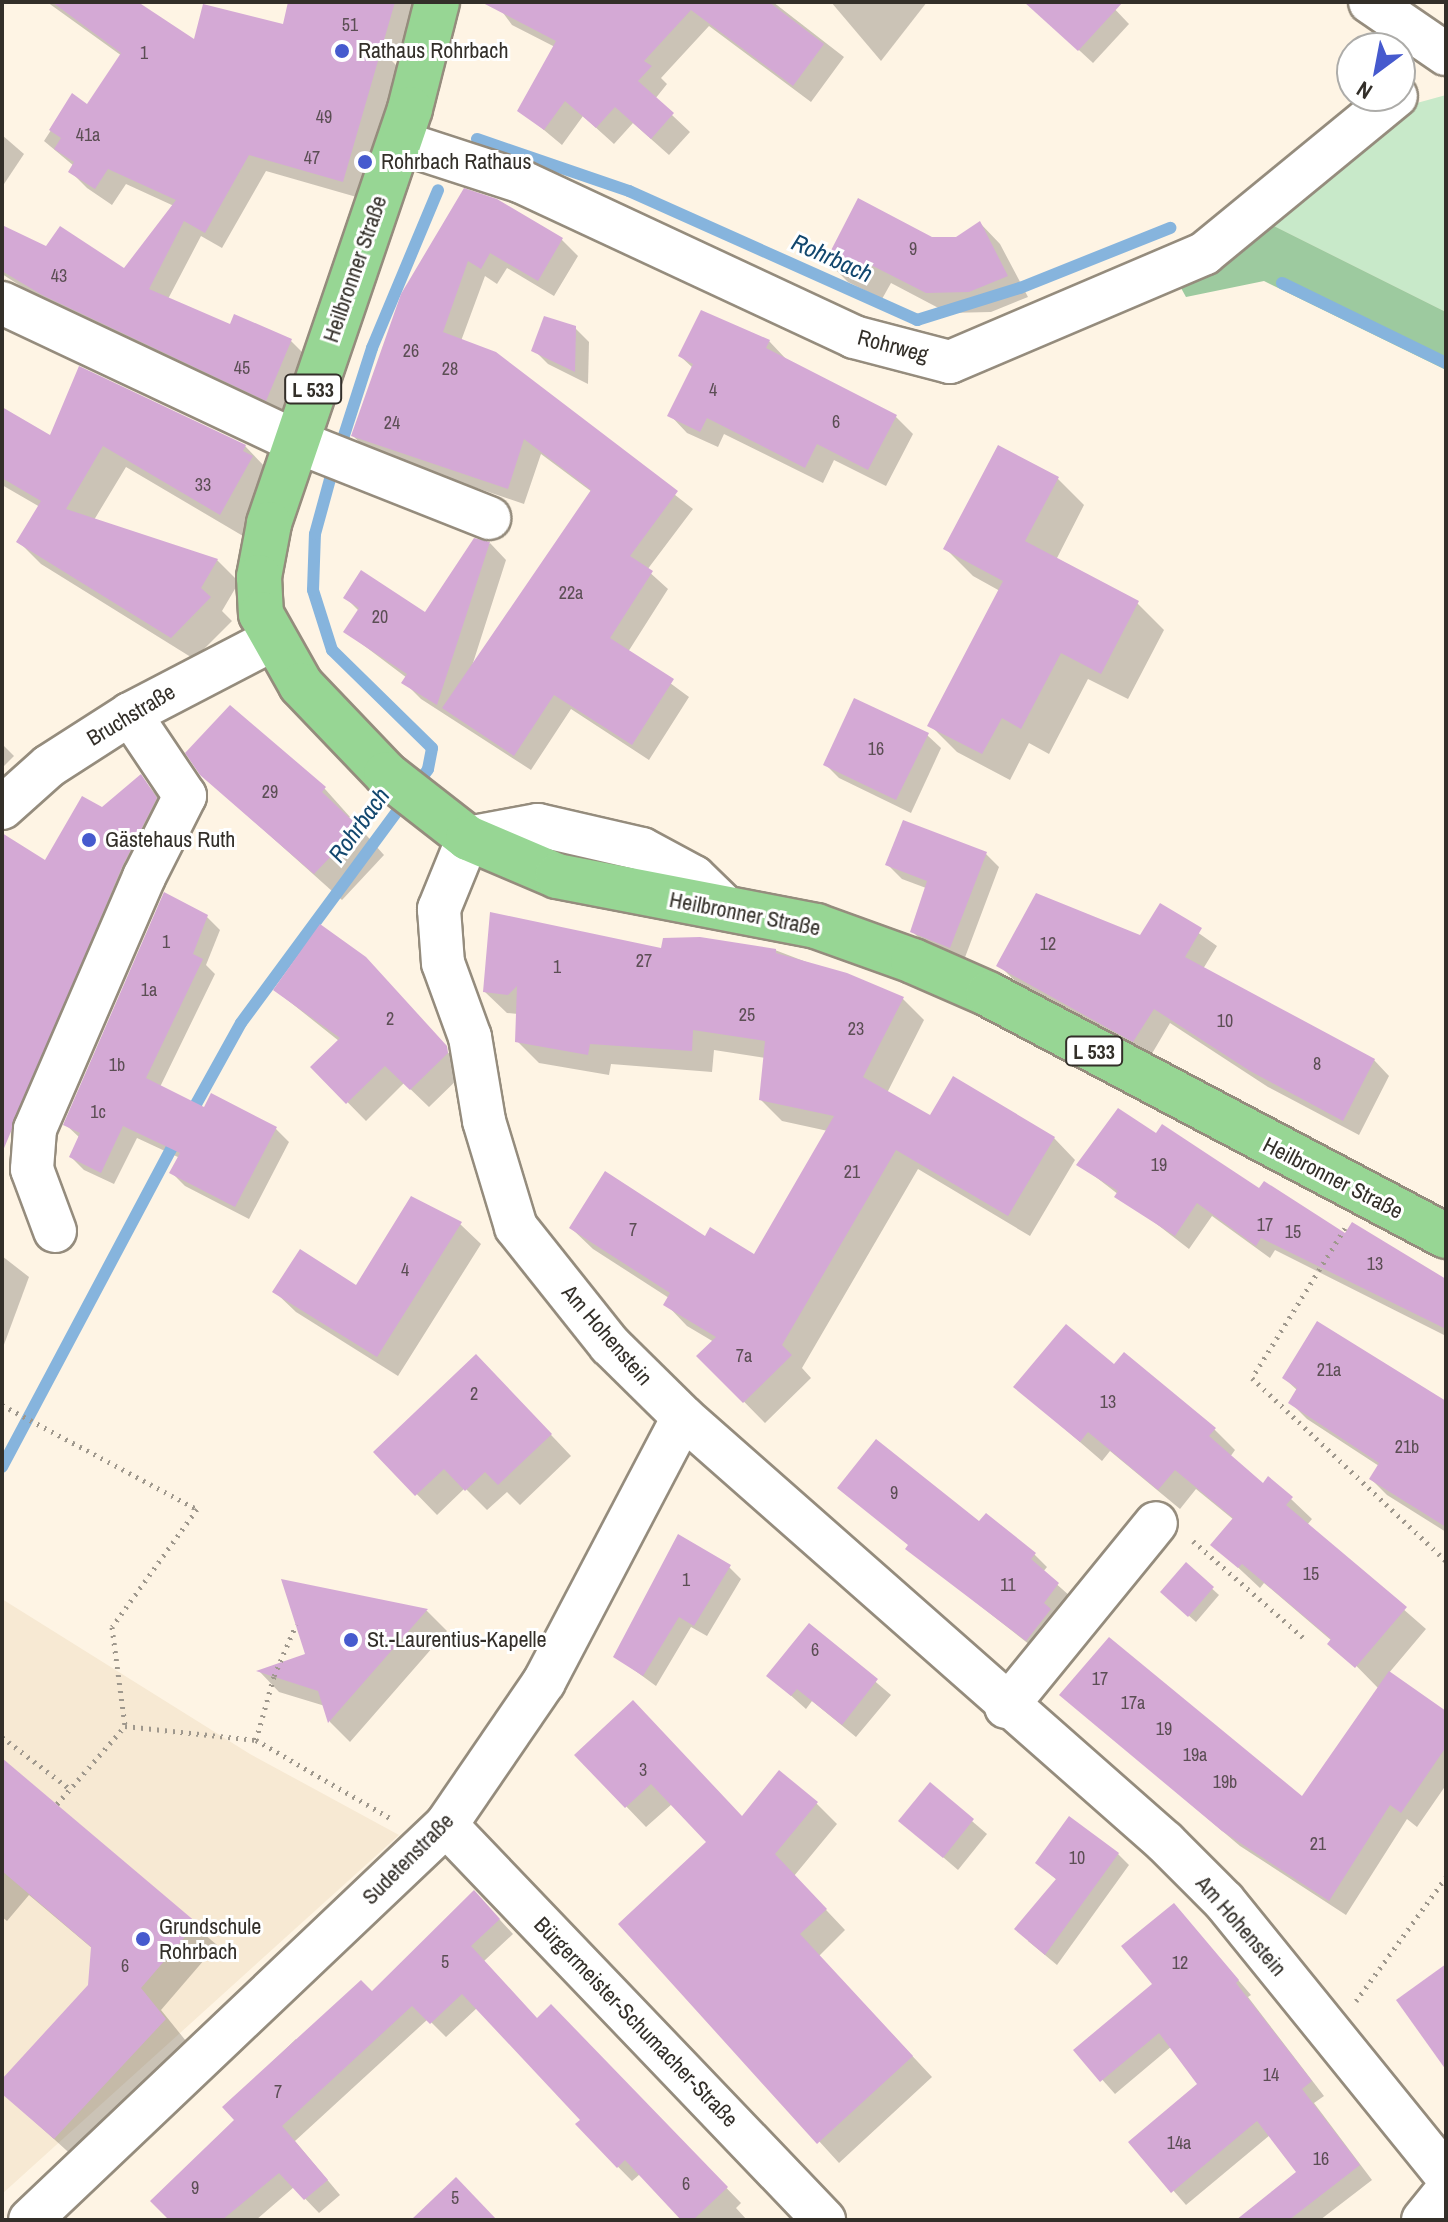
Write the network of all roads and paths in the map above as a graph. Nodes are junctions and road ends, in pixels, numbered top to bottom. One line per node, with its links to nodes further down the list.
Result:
1 (437, 2): 6 (main road, Heilbronner Straße / L 533)
2 (1370, 2): 3 (street)
3 (1446, 55): 4 (street, Rohrweg)
4 (1416, 79)
5 (1376, 112): 6 (street, Rohrweg)
6 (399, 142): 8 (main road, Heilbronner Straße / L 533)
7 (2, 303): 8 (street)
8 (323, 452): 9 (street); 10 (main road, Heilbronner Straße / L 533)
9 (489, 518)
10 (272, 640): 11 (street, Bruchstraße); 13 (main road, Heilbronner Straße / L 533)
11 (130, 714): 12 (street, Bruchstraße); 14 (street)
12 (2, 808)
13 (468, 838): 15 (main road, Heilbronner Straße / L 533); 18 (street, Am Hohenstein)
14 (55, 1231)
15 (1446, 1236)
16 (1323, 1264): 20 (path)
17 (2, 1405): 24 (path)
18 (683, 1417): 23 (street, Am Hohenstein); 29 (street, Sudetenstraße)
19 (1169, 1528): 22 (path); 23 (street)
20 (1446, 1561)
21 (296, 1625): 26 (path)
22 (1306, 1640)
23 (1006, 1707): 31 (street, Am Hohenstein)
24 (125, 1726): 26 (path); 27 (path)
25 (2, 1737): 27 (path)
26 (256, 1740): 29 (path)
27 (70, 1789): 28 (path)
28 (57, 1804)
29 (438, 1833): 34 (street, Sudetenstraße); 35 (street, Bürgermeister-Schumacher-Straße)
30 (1446, 1877): 31 (path)
31 (1332, 2035): 32 (street, Am Hohenstein)
32 (1446, 2175)
33 (1446, 2192): 36 (street)
34 (30, 2220)
35 (824, 2220)
36 (1423, 2220)

